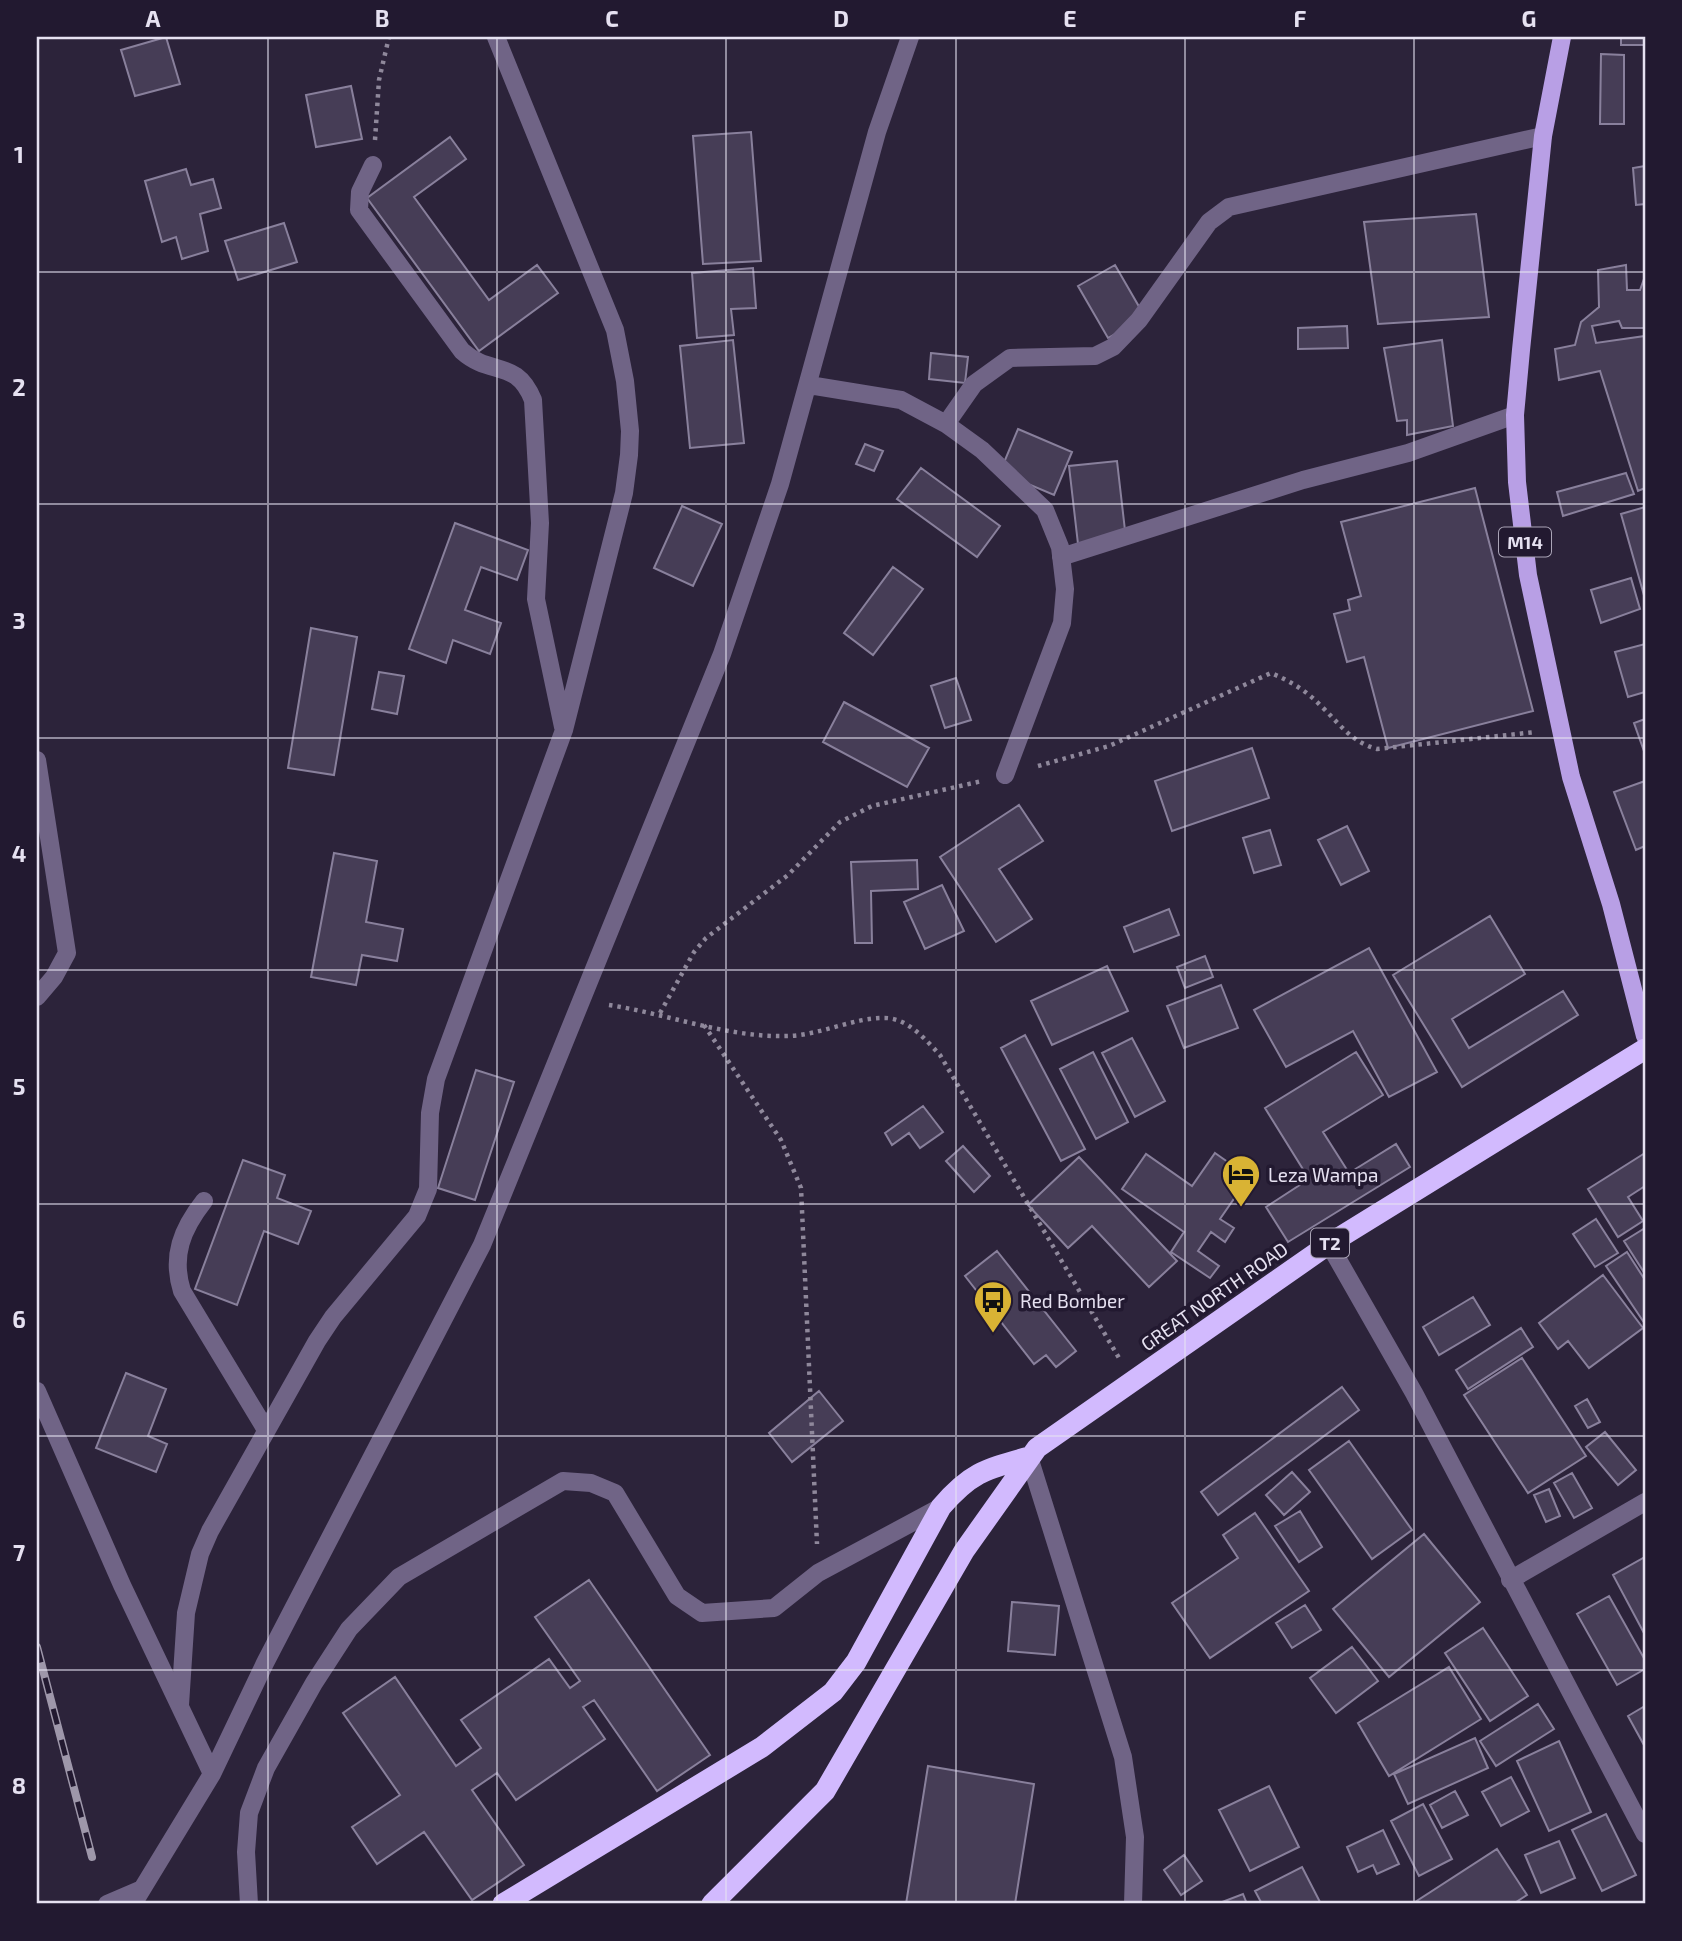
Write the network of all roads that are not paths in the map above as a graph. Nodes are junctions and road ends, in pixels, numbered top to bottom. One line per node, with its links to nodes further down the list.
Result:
1 (496, 37): 10 (street)
2 (910, 37): 6 (street)
3 (1562, 37): 4 (main road, M14)
4 (1543, 136): 7 (main road, M14); 8 (street)
5 (373, 165): 10 (street)
6 (809, 385): 8 (street); 25 (street)
7 (1515, 415): 9 (street); 14 (main road, M14)
8 (946, 424): 9 (street)
9 (1061, 557): 12 (street)
10 (564, 730): 19 (street)
11 (37, 760): 13 (street)
12 (1005, 775)
13 (37, 998)
14 (1645, 1036)
15 (1645, 1049): 17 (highway, GREAT NORTH ROAD / T2)
16 (204, 1201): 19 (street)
17 (1329, 1244): 20 (highway, GREAT NORTH ROAD / T2); 23 (street)
18 (37, 1391): 24 (street)
19 (267, 1430): 24 (street)
20 (1029, 1457): 22 (highway); 31 (highway); 32 (street)
21 (1645, 1502): 23 (street)
22 (941, 1507): 29 (street); 30 (highway)
23 (1510, 1580): 26 (street)
24 (180, 1704): 25 (street)
25 (212, 1774): 27 (street)
26 (1645, 1834)
27 (137, 1896): 28 (street)
28 (107, 1904)
29 (249, 1904)
30 (503, 1904)
31 (712, 1904)
32 (1133, 1904)

